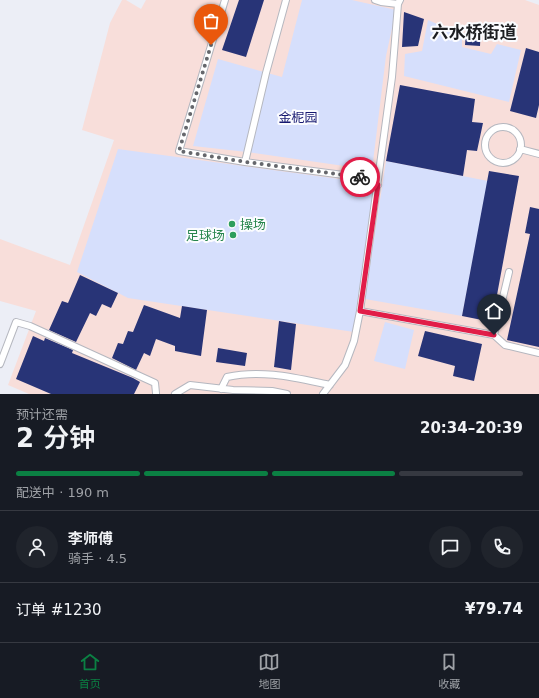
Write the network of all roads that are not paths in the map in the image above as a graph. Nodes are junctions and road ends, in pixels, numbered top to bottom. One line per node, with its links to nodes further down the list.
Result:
1 (226, 0): 7 (lane)
2 (286, 0): 7 (lane)
3 (375, 0): 4 (lane)
4 (399, 2): 8 (lane)
5 (520, 149): 5 (lane); 6 (lane)
6 (539, 154)
7 (246, 162): 8 (lane)
8 (378, 185): 10 (lane)
9 (509, 272): 11 (lane)
10 (360, 311): 11 (lane); 14 (lane)
11 (494, 335): 12 (lane)
12 (539, 352)
13 (0, 364): 16 (lane)
14 (330, 385): 15 (lane); 19 (lane)
15 (221, 389): 17 (lane); 18 (lane)
16 (157, 394)
17 (175, 394)
18 (287, 394)
19 (322, 394)

